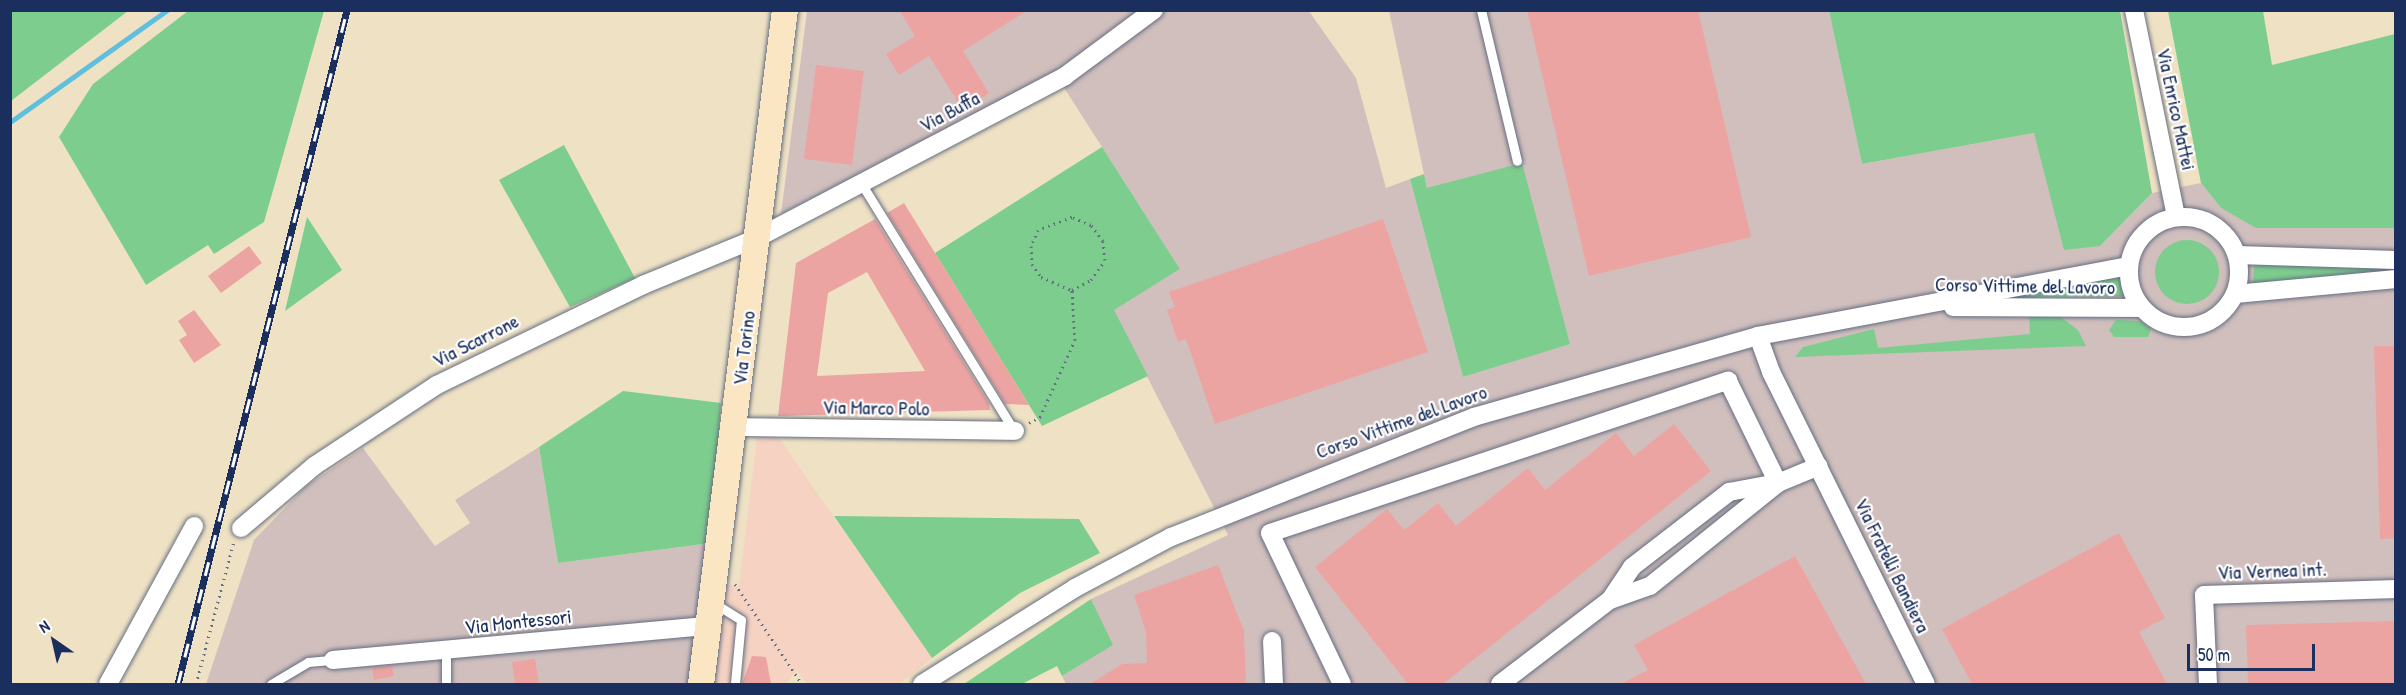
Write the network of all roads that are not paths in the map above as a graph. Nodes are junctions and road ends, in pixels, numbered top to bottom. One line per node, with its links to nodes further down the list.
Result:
1 (785, 10): 8 (main road, Via Torino)
2 (1154, 10): 6 (street, Via Buffa)
3 (1481, 10): 5 (lane)
4 (2134, 10): 7 (street, Via Enrico Mattei)
5 (1517, 161)
6 (861, 183): 8 (street, Via Buffa); 18 (lane)
7 (2176, 216): 9 (street); 11 (street)
8 (757, 238): 17 (main road, Via Torino); 22 (street, Via Scarrone)
9 (2237, 255): 10 (street); 13 (street)
10 (2396, 260)
11 (2128, 266): 14 (street, Corso Vittime del Lavoro); 15 (street)
12 (2396, 279): 13 (street)
13 (2235, 294): 15 (street)
14 (1909, 306): 15 (street, Corso Vittime del Lavoro); 16 (street, Corso Vittime del Lavoro)
15 (2139, 308)
16 (1758, 336): 19 (street, Via Fratelli Bandiera); 29 (street, Corso Vittime del Lavoro)
17 (736, 427): 18 (street, Via Marco Polo); 25 (main road, Via Torino)
18 (1015, 431)
19 (1819, 466): 20 (street); 39 (street, Via Fratelli Bandiera)
20 (1778, 483): 24 (street); 24 (street); 37 (street)
21 (194, 526): 30 (street)
22 (241, 528)
23 (2396, 589): 40 (street, Via Vernea int.)
24 (1610, 600): 38 (street)
25 (710, 614): 27 (street, Via Montessori); 33 (main road, Via Torino); 34 (lane)
26 (1272, 640): 36 (street)
27 (446, 651): 28 (street, Via Montessori); 32 (lane)
28 (333, 660): 31 (lane)
29 (939, 678): 35 (street, Corso Vittime del Lavoro)
30 (108, 684)
31 (271, 684)
32 (446, 684)
33 (701, 684)
34 (735, 684)
35 (922, 684)
36 (1274, 684)
37 (1342, 684)
38 (1502, 684)
39 (1926, 684)
40 (2208, 684)

